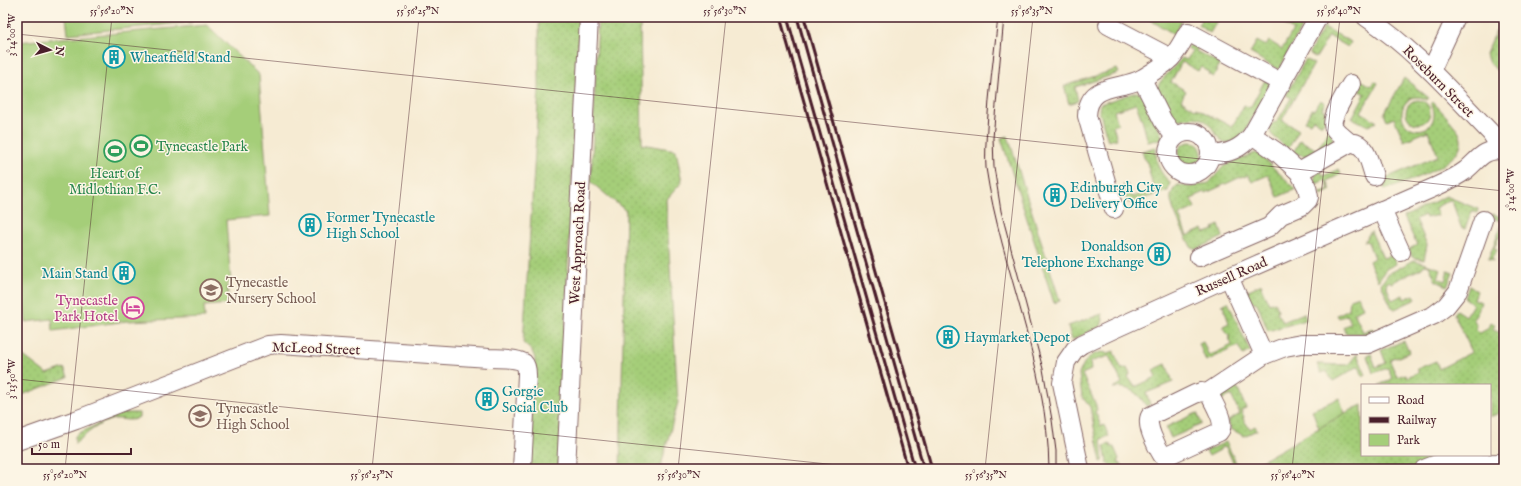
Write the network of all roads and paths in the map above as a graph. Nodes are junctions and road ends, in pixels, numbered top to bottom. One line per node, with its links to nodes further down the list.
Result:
1 (588, 17): 30 (street, West Approach Road)
2 (1318, 17): 9 (street)
3 (1366, 17): 7 (street, Roseburn Street)
4 (1456, 17): 7 (street)
5 (1108, 25): 6 (street)
6 (1171, 58): 8 (street); 9 (street)
7 (1431, 71): 14 (street, Roseburn Street)
8 (1142, 79): 12 (street); 18 (street)
9 (1282, 84): 11 (street)
10 (1351, 84): 13 (street)
11 (1252, 135): 15 (street); 16 (street)
12 (1175, 137): 15 (street); 15 (street)
13 (1350, 143): 16 (street); 17 (street)
14 (1501, 150): 19 (street, Russell Road)
15 (1210, 155)
16 (1299, 172): 22 (street)
17 (1374, 176)
18 (1114, 209)
19 (1382, 210): 21 (street); 23 (street, Russell Road)
20 (1483, 220): 24 (street)
21 (1401, 252)
22 (1199, 257)
23 (1229, 277): 24 (street); 31 (street, Russell Road)
24 (1264, 355): 25 (street)
25 (1208, 393)
26 (17, 442): 29 (street, McLeod Street)
27 (1504, 463): 28 (street)
28 (1464, 466): 32 (street)
29 (522, 469)
30 (566, 469)
31 (1080, 469)
32 (1424, 469)

